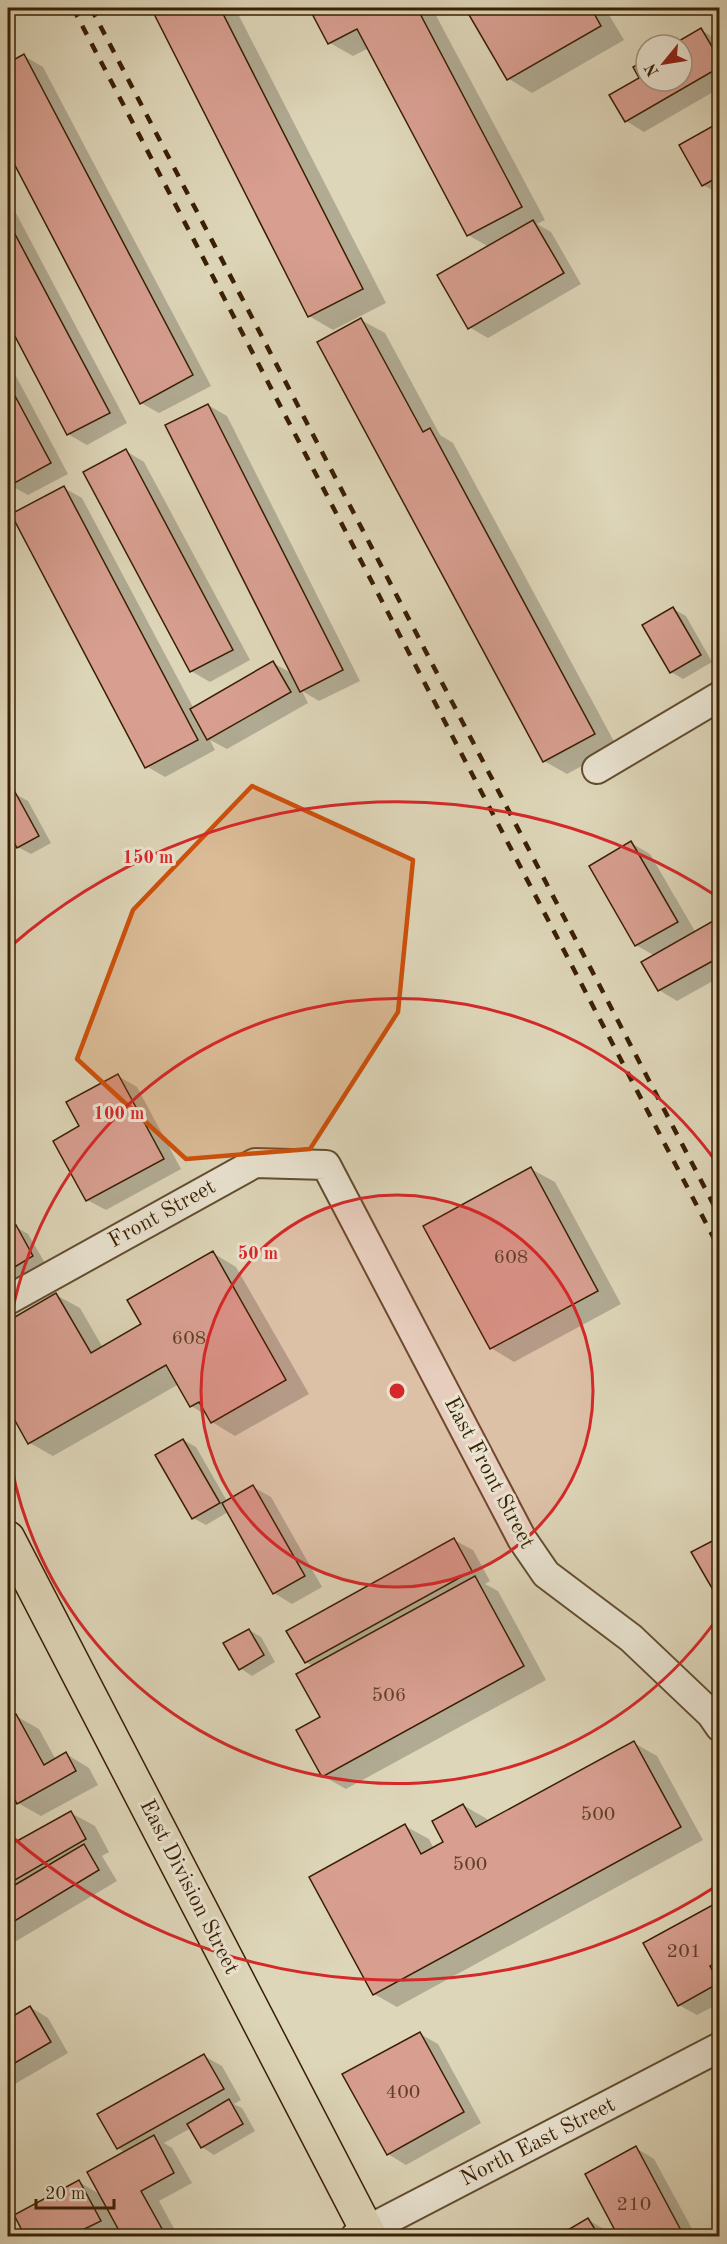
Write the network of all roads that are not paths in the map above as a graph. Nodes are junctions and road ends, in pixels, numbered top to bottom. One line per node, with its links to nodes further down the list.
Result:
1 (720, 696): 2 (street)
2 (597, 769)
3 (326, 1165): 4 (street, Front Street); 6 (street, East Front Street)
4 (8, 1300)
5 (8, 1538): 8 (main road, East Division Street)
6 (720, 1727)
7 (720, 2047): 8 (street, North East Street)
8 (365, 2234)

